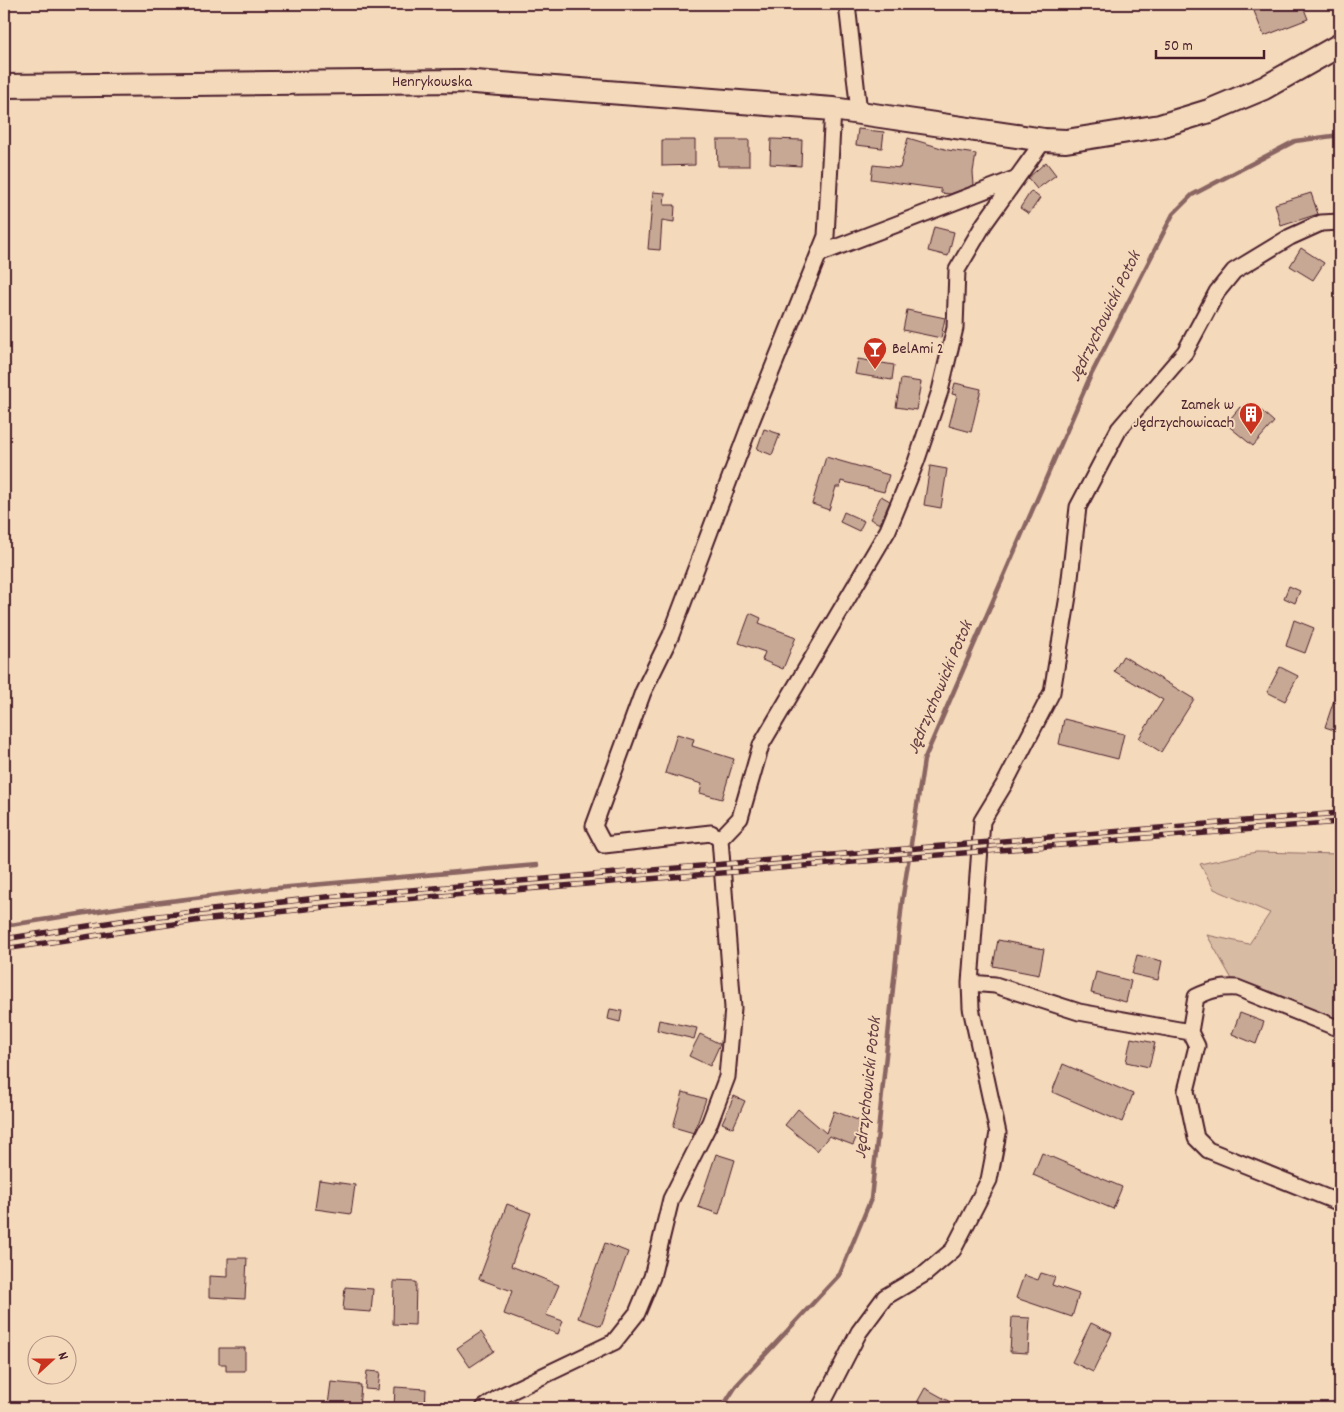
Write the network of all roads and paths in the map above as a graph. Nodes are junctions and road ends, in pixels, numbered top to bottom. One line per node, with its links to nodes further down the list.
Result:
1 (847, 4): 5 (street)
2 (1340, 45): 6 (main road, Henrykowska)
3 (4, 86): 4 (main road, Henrykowska)
4 (833, 109): 5 (main road, Henrykowska); 9 (street)
5 (859, 112): 6 (main road, Henrykowska)
6 (1044, 140): 7 (street)
7 (1017, 178): 9 (street); 10 (street)
8 (1340, 222): 11 (street)
9 (819, 254): 10 (street)
10 (720, 839): 15 (street)
11 (970, 983): 13 (street); 16 (street)
12 (1340, 1029): 13 (street)
13 (1190, 1032): 14 (street)
14 (1340, 1204)
15 (484, 1408)
16 (820, 1408)

